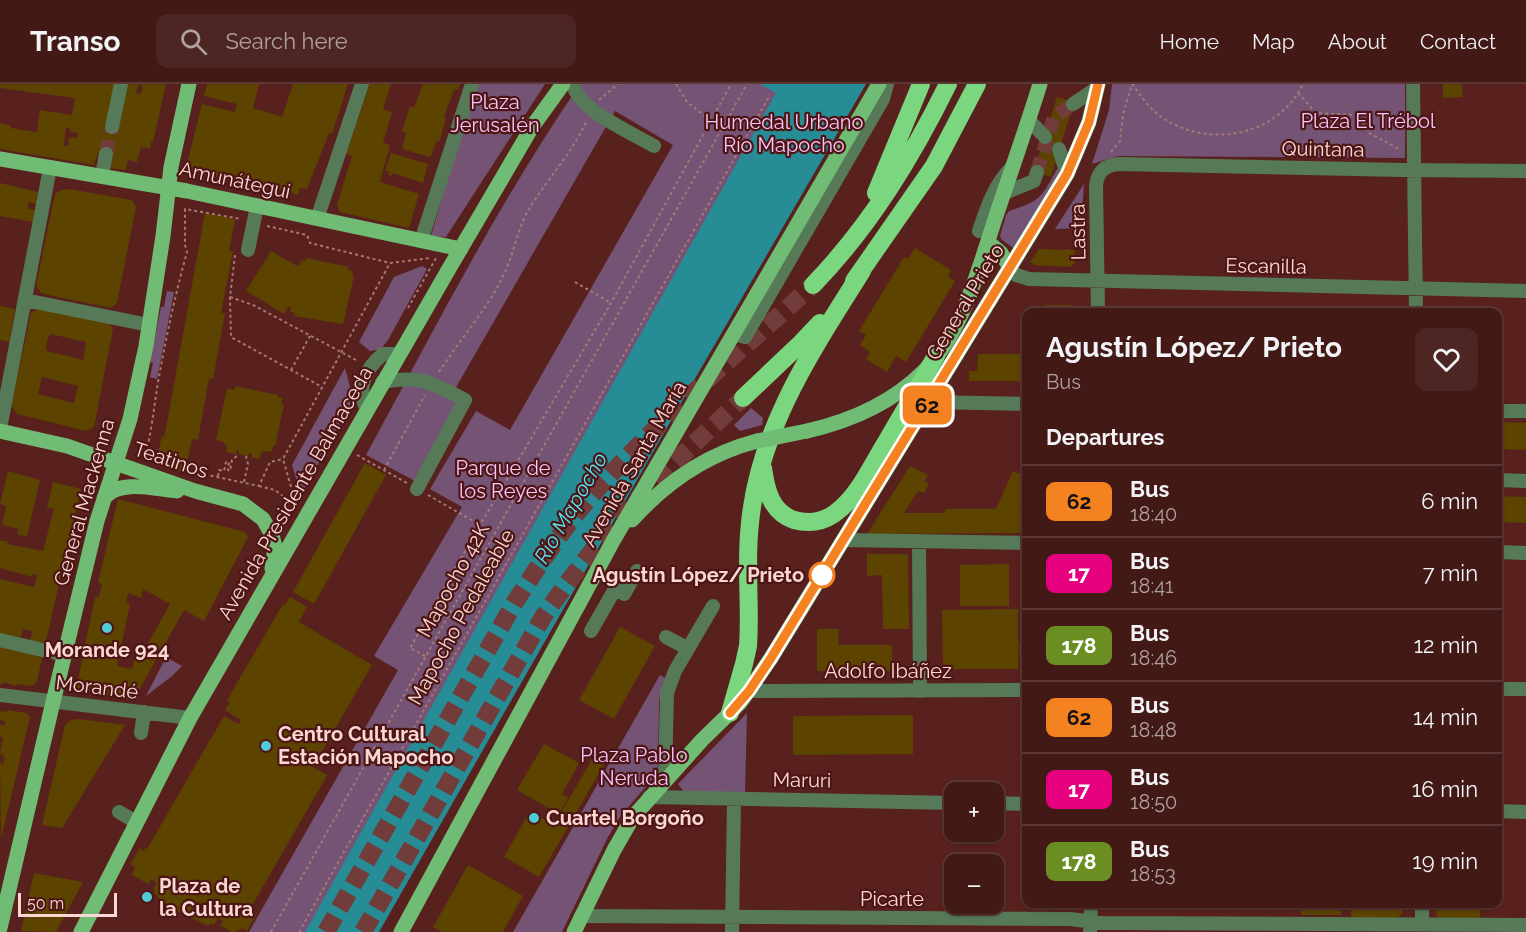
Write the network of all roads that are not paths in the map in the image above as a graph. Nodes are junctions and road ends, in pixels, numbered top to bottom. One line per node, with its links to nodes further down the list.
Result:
1 (121, 84): 18 (street)
2 (189, 84): 33 (main road, General Mackenna)
3 (362, 84): 36 (street)
4 (472, 84): 38 (street)
5 (563, 84): 41 (main road, Avenida Presidente Balmaceda)
6 (573, 84): 21 (street)
7 (879, 84): 52 (main road, Avenida Santa María)
8 (887, 84): 52 (street)
9 (921, 84): 39 (highway)
10 (948, 84): 39 (highway)
11 (977, 84): 19 (highway)
12 (990, 84): 19 (highway)
13 (1040, 84): 17 (main road, General Prieto)
14 (1413, 84): 26 (street)
15 (1098, 86): 16 (street); 30 (main road, General Prieto)
16 (1073, 104)
17 (1029, 120): 20 (street); 27 (main road, General Prieto)
18 (112, 127)
19 (951, 135): 43 (highway)
20 (1045, 137)
21 (654, 146)
22 (1059, 149): 30 (street)
23 (106, 154): 31 (street)
24 (0, 159): 28 (main road, Amunátegui)
25 (1119, 164): 26 (street, Quintana); 44 (street, Lastra)
26 (1414, 164): 29 (street, Quintana); 46 (street)
27 (1013, 166): 34 (main road, General Prieto); 37 (street)
28 (50, 168): 31 (main road, Amunátegui); 48 (street)
29 (1526, 171)
30 (1067, 174): 42 (main road, General Prieto)
31 (102, 176): 33 (main road, Amunátegui)
32 (1036, 177): 34 (street)
33 (168, 188): 35 (main road, Amunátegui); 51 (main road, General Mackenna)
34 (1004, 193): 37 (main road, General Prieto)
35 (257, 206): 36 (main road, Amunátegui); 40 (street)
36 (317, 219): 38 (main road, Amunátegui)
37 (979, 233): 42 (main road); 54 (main road, General Prieto)
38 (422, 241): 41 (main road, Amunátegui)
39 (852, 241): 45 (highway)
40 (242, 249)
41 (457, 255): 53 (main road, Avenida Presidente Balmaceda)
42 (1010, 268): 44 (street, Escanilla); 57 (main road, General Prieto)
43 (862, 271): 56 (highway); 63 (highway)
44 (1098, 282): 46 (street, Escanilla); 49 (street, Lastra)
45 (813, 285)
46 (1416, 290): 47 (street, Escanilla); 50 (street)
47 (1526, 291)
48 (25, 300): 51 (street); 62 (street)
49 (1098, 308)
50 (1416, 308)
51 (149, 325): 64 (main road, General Mackenna)
52 (734, 334): 71 (main road, Avenida Santa María)
53 (399, 354): 55 (main road, Avenida Presidente Balmaceda); 59 (street)
54 (936, 356): 63 (main road, General Prieto, bridge); 63 (highway)
55 (382, 382): 59 (main road, Avenida Presidente Balmaceda); 67 (street)
56 (743, 398)
57 (928, 402): 58 (street); 70 (main road, General Prieto)
58 (1022, 404)
59 (367, 410): 78 (main road, Avenida Presidente Balmaceda)
60 (1502, 411): 61 (street)
61 (1526, 411)
62 (0, 430): 64 (main road, Teatinos)
63 (760, 449): 71 (main road, General Prieto); 94 (highway)
64 (116, 464): 68 (main road, Teatinos); 69 (main road, General Mackenna)
65 (1502, 480): 66 (street)
66 (1526, 481)
67 (417, 489)
68 (195, 491): 69 (main road); 78 (main road, Teatinos)
69 (104, 498): 85 (main road, General Mackenna)
70 (843, 540): 72 (street); 89 (main road, General Prieto)
71 (613, 541): 77 (main road, Avenida Santa María)
72 (919, 541): 73 (street); 90 (street)
73 (1022, 543)
74 (1502, 552): 75 (street)
75 (1526, 553)
76 (637, 571): 79 (street)
77 (593, 578): 79 (street); 120 (main road, Avenida Santa María)
78 (269, 580): 95 (main road, Avenida Presidente Balmaceda)
79 (615, 589): 81 (street)
80 (713, 606): 84 (street)
81 (591, 631)
82 (666, 637): 84 (street)
83 (0, 640): 85 (street)
84 (687, 648): 97 (street)
85 (64, 655): 92 (main road, General Mackenna)
86 (1502, 689): 87 (street)
87 (1526, 689)
88 (1022, 690): 90 (street, Adolfo Ibáñez)
89 (749, 691): 90 (street, Adolfo Ibáñez); 94 (main road, General Prieto)
90 (920, 691)
91 (0, 696): 92 (street, Morandé)
92 (53, 702): 93 (street, Morandé); 116 (main road, General Mackenna)
93 (144, 712): 95 (street, Morandé); 96 (street)
94 (730, 713): 97 (main road, General Prieto)
95 (190, 718): 106 (main road, Avenida Presidente Balmaceda)
96 (141, 733)
97 (665, 780): 98 (main road, General Prieto)
98 (649, 797): 99 (street, Maruri); 110 (main road, General Prieto)
99 (734, 799): 100 (street, Maruri); 112 (street)
100 (944, 802)
101 (1004, 803): 102 (street)
102 (1022, 804)
103 (1502, 811): 105 (street)
104 (119, 812): 106 (street)
105 (1526, 812)
106 (136, 822): 107 (main road, Avenida Presidente Balmaceda)
107 (95, 900): 118 (main road, Avenida Presidente Balmaceda); 119 (main road)
108 (1091, 908): 115 (street)
109 (1422, 908): 117 (street)
110 (581, 916): 111 (street, Picarte); 121 (main road, General Prieto)
111 (675, 917): 112 (street, Picarte); 122 (street)
112 (732, 917): 113 (street, Picarte); 123 (street)
113 (918, 925): 115 (street, Picarte)
114 (1526, 925): 117 (street, Picarte)
115 (1090, 927): 117 (street, Picarte)
116 (0, 928)
117 (1422, 929)
118 (81, 932)
119 (92, 932)
120 (400, 932)
121 (573, 932)
122 (675, 932)
123 (732, 932)

